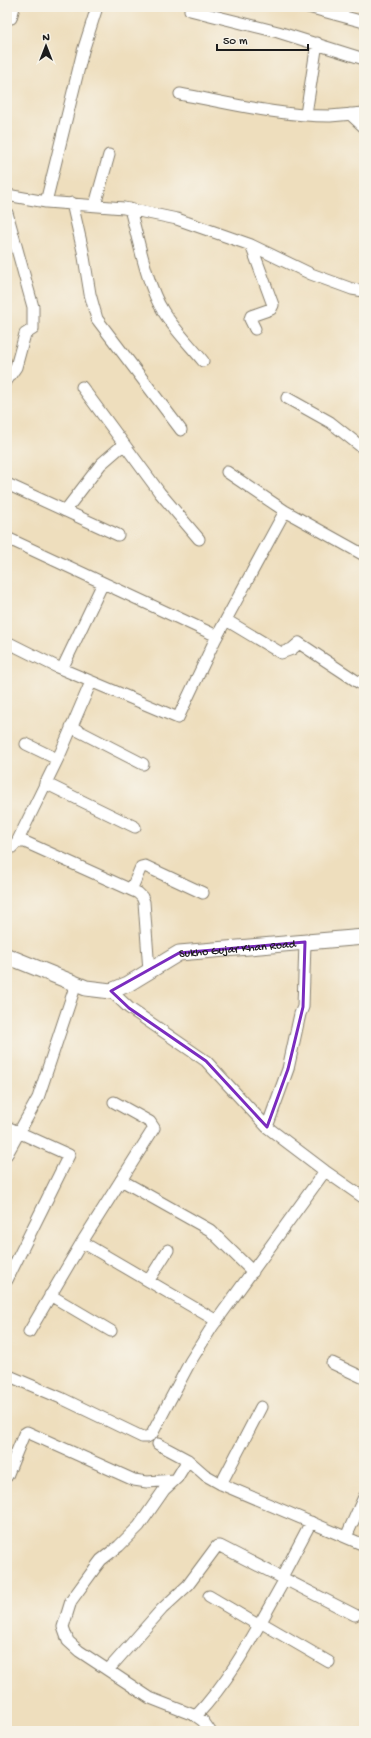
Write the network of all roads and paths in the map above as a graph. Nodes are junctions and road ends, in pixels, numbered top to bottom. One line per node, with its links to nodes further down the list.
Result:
1 (14, 7): 5 (street)
2 (97, 7): 16 (street)
3 (191, 7): 7 (street)
4 (308, 7): 6 (street)
5 (7, 18)
6 (364, 22)
7 (317, 43): 8 (street); 11 (street)
8 (364, 59)
9 (180, 94): 11 (street)
10 (364, 113): 12 (street)
11 (306, 114): 12 (street)
12 (350, 114): 13 (street)
13 (364, 127)
14 (109, 155): 18 (street)
15 (7, 195): 16 (street)
16 (46, 202): 17 (street)
17 (72, 203): 18 (street); 28 (street)
18 (95, 205): 19 (street)
19 (130, 209): 21 (street); 24 (street)
20 (7, 213): 25 (street)
21 (251, 245): 22 (street); 23 (street)
22 (364, 291)
23 (255, 329)
24 (203, 361)
25 (7, 380)
26 (82, 387): 29 (street)
27 (287, 398): 30 (street)
28 (181, 430)
29 (124, 444): 33 (street); 37 (street)
30 (364, 449)
31 (227, 472): 34 (street)
32 (7, 484): 33 (street)
33 (65, 511): 35 (street)
34 (285, 511): 38 (street); 40 (street)
35 (118, 535)
36 (7, 538): 39 (street)
37 (198, 539)
38 (364, 555)
39 (103, 583): 41 (street); 43 (street)
40 (226, 620): 41 (street); 45 (street)
41 (217, 636): 44 (street)
42 (7, 642): 43 (street)
43 (62, 669): 44 (street)
44 (91, 682): 46 (street)
45 (364, 686)
46 (71, 727): 48 (street); 49 (street)
47 (26, 744): 48 (street)
48 (57, 759): 50 (street)
49 (143, 764)
50 (45, 783): 51 (street); 52 (street)
51 (135, 827)
52 (17, 842): 53 (street); 54 (street)
53 (7, 848)
54 (131, 890): 55 (street); 59 (street)
55 (203, 893)
56 (364, 937): 57 (main road, Sukho Gujar Khan Road)
57 (305, 942): 59 (main road, Sukho Gujar Khan Road); 64 (street)
58 (7, 956): 60 (main road, Sukho Gujar Khan Road)
59 (149, 971): 61 (main road, Sukho Gujar Khan Road)
60 (76, 984): 61 (main road, Sukho Gujar Khan Road); 65 (street)
61 (111, 991): 64 (street)
62 (114, 1102): 68 (street)
63 (7, 1127): 65 (street)
64 (268, 1127): 67 (street)
65 (19, 1132): 66 (street); 73 (street)
66 (7, 1154)
67 (325, 1171): 69 (street); 72 (street)
68 (122, 1180): 70 (street); 72 (street)
69 (364, 1198)
70 (82, 1242): 74 (street); 75 (street)
71 (168, 1250): 74 (street)
72 (253, 1272): 76 (street)
73 (7, 1280)
74 (149, 1280): 76 (street)
75 (50, 1295): 77 (street); 78 (street)
76 (217, 1321): 80 (street)
77 (112, 1331)
78 (28, 1332)
79 (332, 1363): 81 (street)
80 (7, 1374)
81 (364, 1378)
82 (260, 1407): 87 (street)
83 (158, 1444): 84 (street)
84 (188, 1460): 86 (street); 87 (street)
85 (7, 1476): 86 (street)
86 (175, 1480): 97 (street)
87 (221, 1484): 89 (street)
88 (364, 1497): 90 (street)
89 (311, 1522): 90 (street); 92 (street)
90 (346, 1537): 91 (street)
91 (364, 1545)
92 (284, 1578): 94 (street); 95 (street); 97 (street)
93 (209, 1596): 95 (street)
94 (355, 1615)
95 (259, 1624): 96 (street); 98 (street)
96 (329, 1662)
97 (108, 1670): 98 (street)
98 (196, 1716): 99 (street)
99 (207, 1729)

